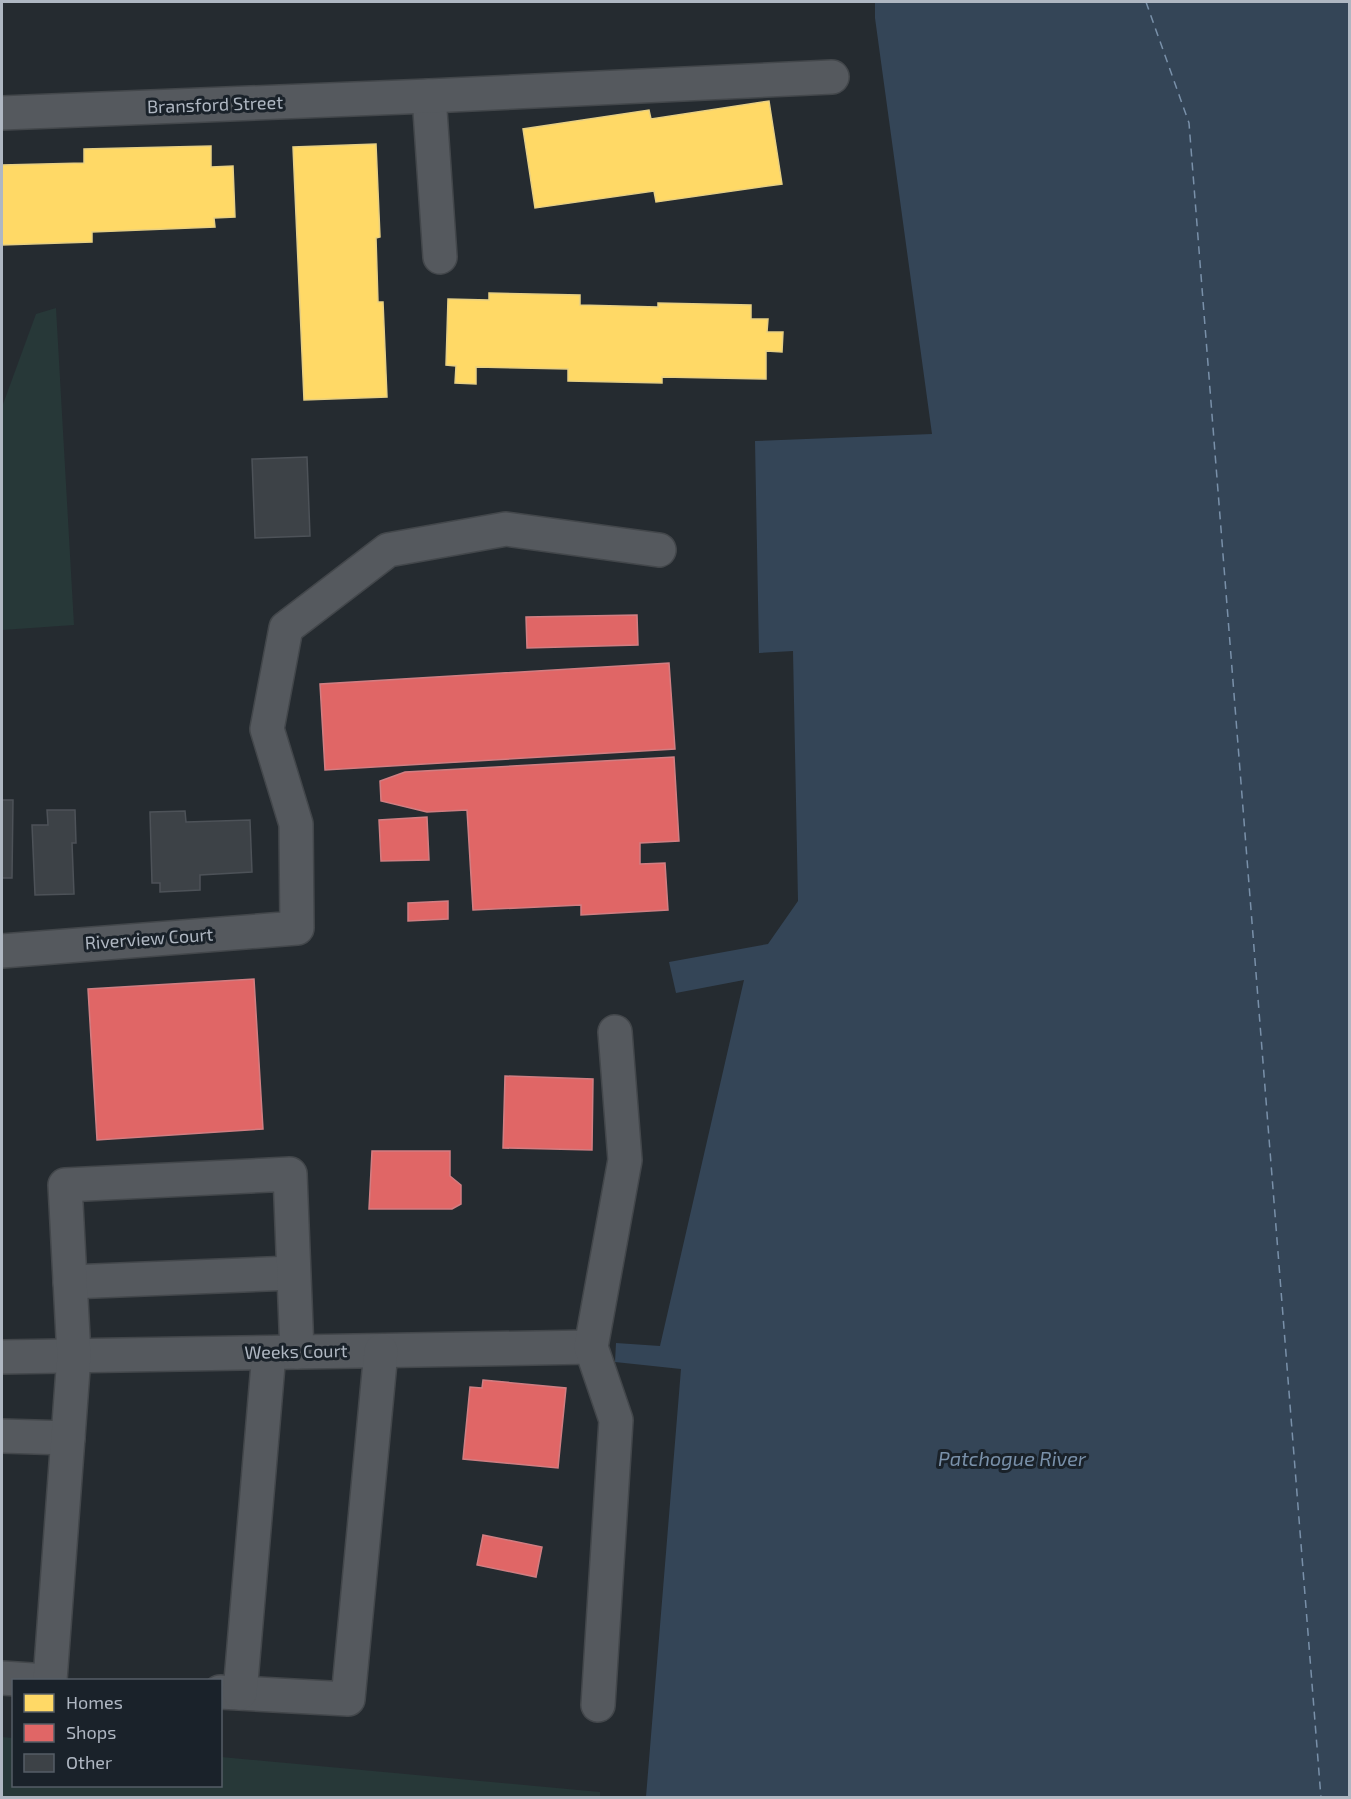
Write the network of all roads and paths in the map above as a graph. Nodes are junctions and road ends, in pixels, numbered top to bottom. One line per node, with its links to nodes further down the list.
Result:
1 (832, 77): 2 (street, Bransford Street)
2 (429, 96): 3 (street, Bransford Street); 4 (street)
3 (2, 113)
4 (440, 257)
5 (659, 550): 6 (street, Riverview Court)
6 (2, 951)
7 (615, 1032): 10 (street)
8 (293, 1273): 9 (street); 9 (street); 12 (street)
9 (70, 1282): 13 (street)
10 (591, 1347): 11 (street, Weeks Court); 21 (street)
11 (381, 1351): 12 (street, Weeks Court); 20 (street)
12 (283, 1352): 13 (street, Weeks Court); 20 (street)
13 (74, 1356): 14 (street, Weeks Court); 16 (street)
14 (2, 1358)
15 (2, 1436): 16 (street)
16 (68, 1438): 19 (street)
17 (2, 1678): 18 (street)
18 (17, 1679)
19 (50, 1679)
20 (230, 1692)
21 (598, 1704)

